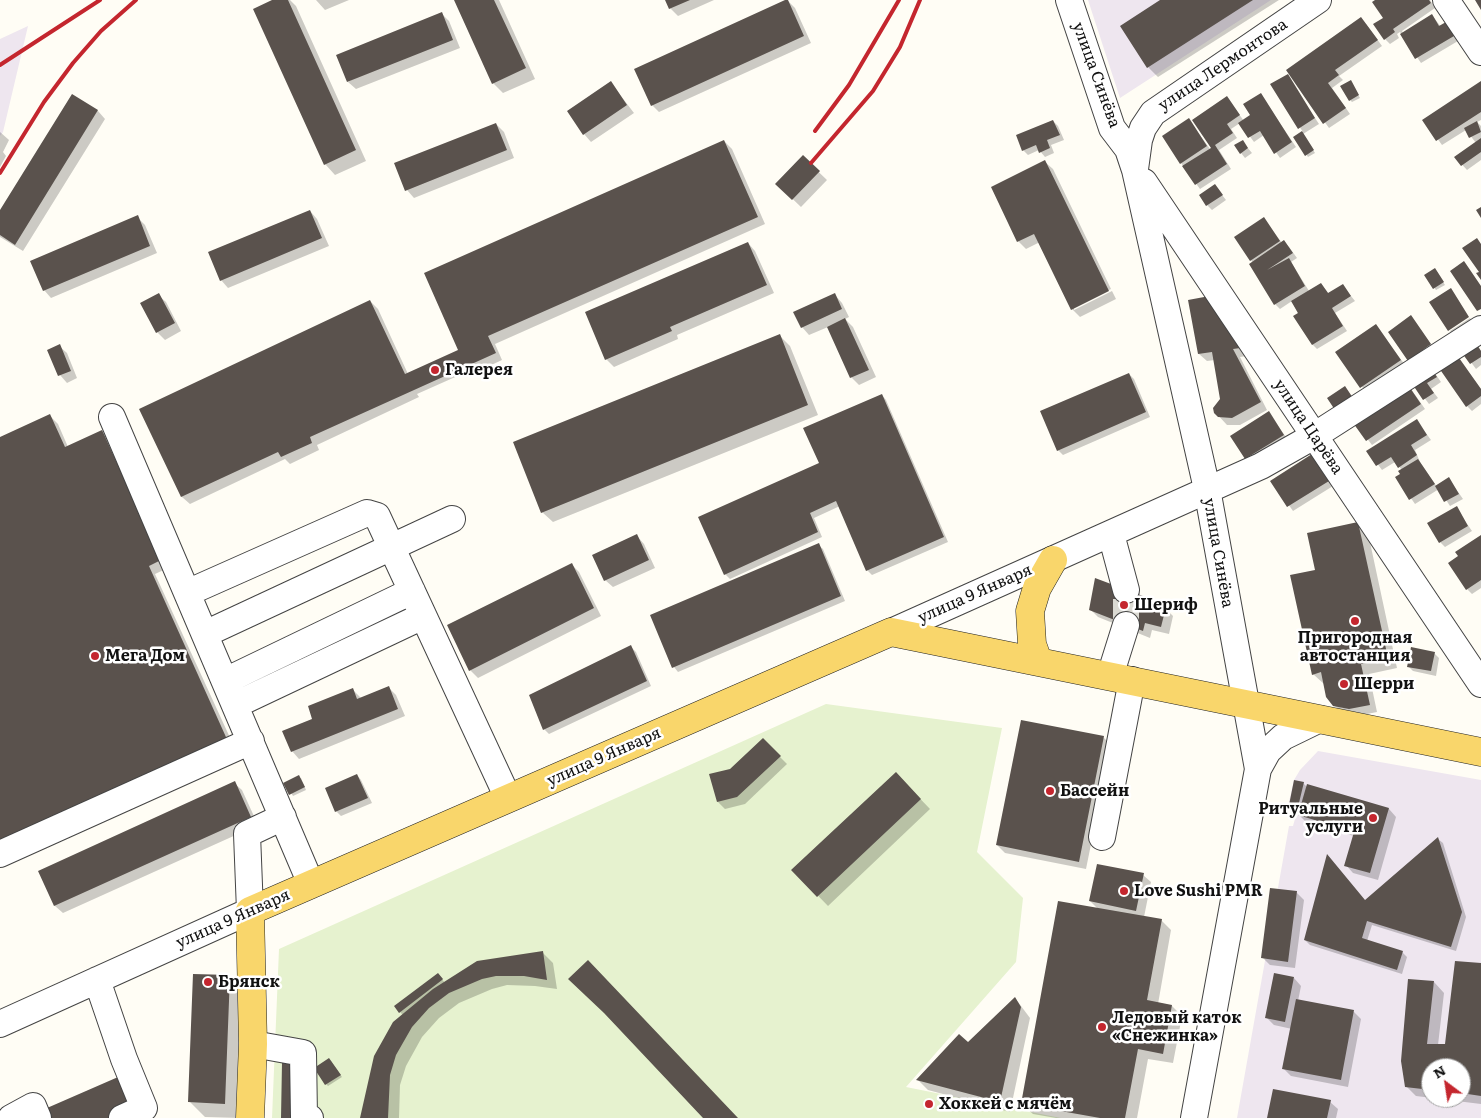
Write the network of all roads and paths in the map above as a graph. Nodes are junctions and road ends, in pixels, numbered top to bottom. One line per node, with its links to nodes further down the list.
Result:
1 (1069, 0): 5 (street, улица Синёва)
2 (1318, 0): 5 (street, улица Лермонтова)
3 (1446, 0): 4 (street)
4 (1481, 52)
5 (1135, 170): 8 (street, улица Царёва); 9 (street, улица Синёва)
6 (1481, 330): 8 (street, улица 9 Января)
7 (112, 416): 16 (street)
8 (1314, 436): 9 (street, улица 9 Января); 24 (street, улица Царёва)
9 (1207, 489): 11 (street, улица 9 Января); 25 (street, улица Синёва)
10 (452, 518): 12 (street)
11 (1111, 534): 13 (street, улица 9 Января); 14 (street)
12 (392, 548): 15 (street); 16 (street); 20 (street)
13 (1052, 560): 19 (street, улица 9 Января); 21 (main road)
14 (1126, 590)
15 (412, 591): 17 (street); 23 (street)
16 (187, 593): 20 (street)
17 (423, 616): 26 (street); 31 (street)
18 (1126, 625): 22 (street)
19 (891, 632): 21 (main road); 31 (main road, улица 9 Января)
20 (205, 634): 23 (street)
21 (1038, 661): 22 (main road)
22 (1121, 678): 25 (main road); 33 (street)
23 (225, 681): 26 (street)
24 (1481, 684)
25 (1245, 704): 27 (main road); 30 (street, улица Синёва)
26 (235, 705): 28 (street)
27 (1320, 719): 29 (main road); 30 (street)
28 (251, 741): 32 (street); 34 (street)
29 (1481, 752)
30 (1258, 769): 45 (street, улица Синёва)
31 (508, 798): 35 (main road, улица 9 Января)
32 (283, 817): 35 (street); 36 (street)
33 (1102, 837)
34 (0, 854)
35 (311, 884): 36 (main road, улица 9 Января)
36 (250, 911): 37 (street, улица 9 Января); 39 (main road)
37 (96, 980): 38 (street, улица 9 Января); 40 (street)
38 (0, 1024)
39 (253, 1044): 43 (main road); 44 (street)
40 (136, 1115)
41 (11, 1118): 42 (street)
42 (38, 1118)
43 (250, 1118)
44 (310, 1118)
45 (1194, 1118)

